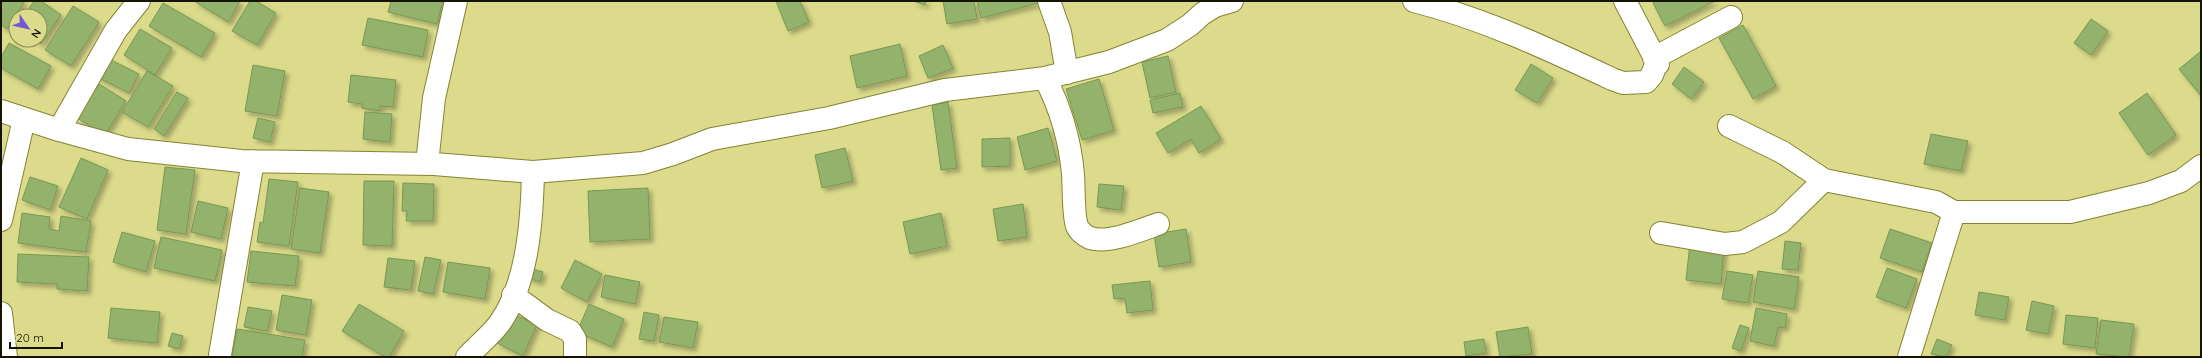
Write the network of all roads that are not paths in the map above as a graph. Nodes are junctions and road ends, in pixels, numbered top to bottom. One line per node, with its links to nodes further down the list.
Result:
1 (139, 1): 14 (street)
2 (456, 1): 16 (street)
3 (1049, 1): 9 (street)
4 (1232, 1): 9 (street)
5 (1414, 1): 8 (street)
6 (1625, 1): 8 (street)
7 (1731, 17): 8 (street)
8 (1654, 58)
9 (1067, 73): 10 (street)
10 (1045, 78): 18 (street); 22 (street)
11 (1, 111): 12 (street)
12 (24, 119): 14 (street); 21 (street)
13 (1729, 126): 19 (street)
14 (58, 130): 15 (street)
15 (253, 161): 16 (street); 26 (street)
16 (428, 164): 18 (street)
17 (2201, 166): 20 (street)
18 (533, 172): 24 (street)
19 (1824, 180): 20 (street); 23 (street)
20 (1954, 212): 30 (street)
21 (1, 220)
22 (1158, 224)
23 (1660, 233)
24 (513, 295): 28 (street); 29 (street)
25 (1, 313): 27 (street)
26 (220, 355)
27 (6, 357)
28 (467, 357)
29 (575, 357)
30 (1909, 357)

